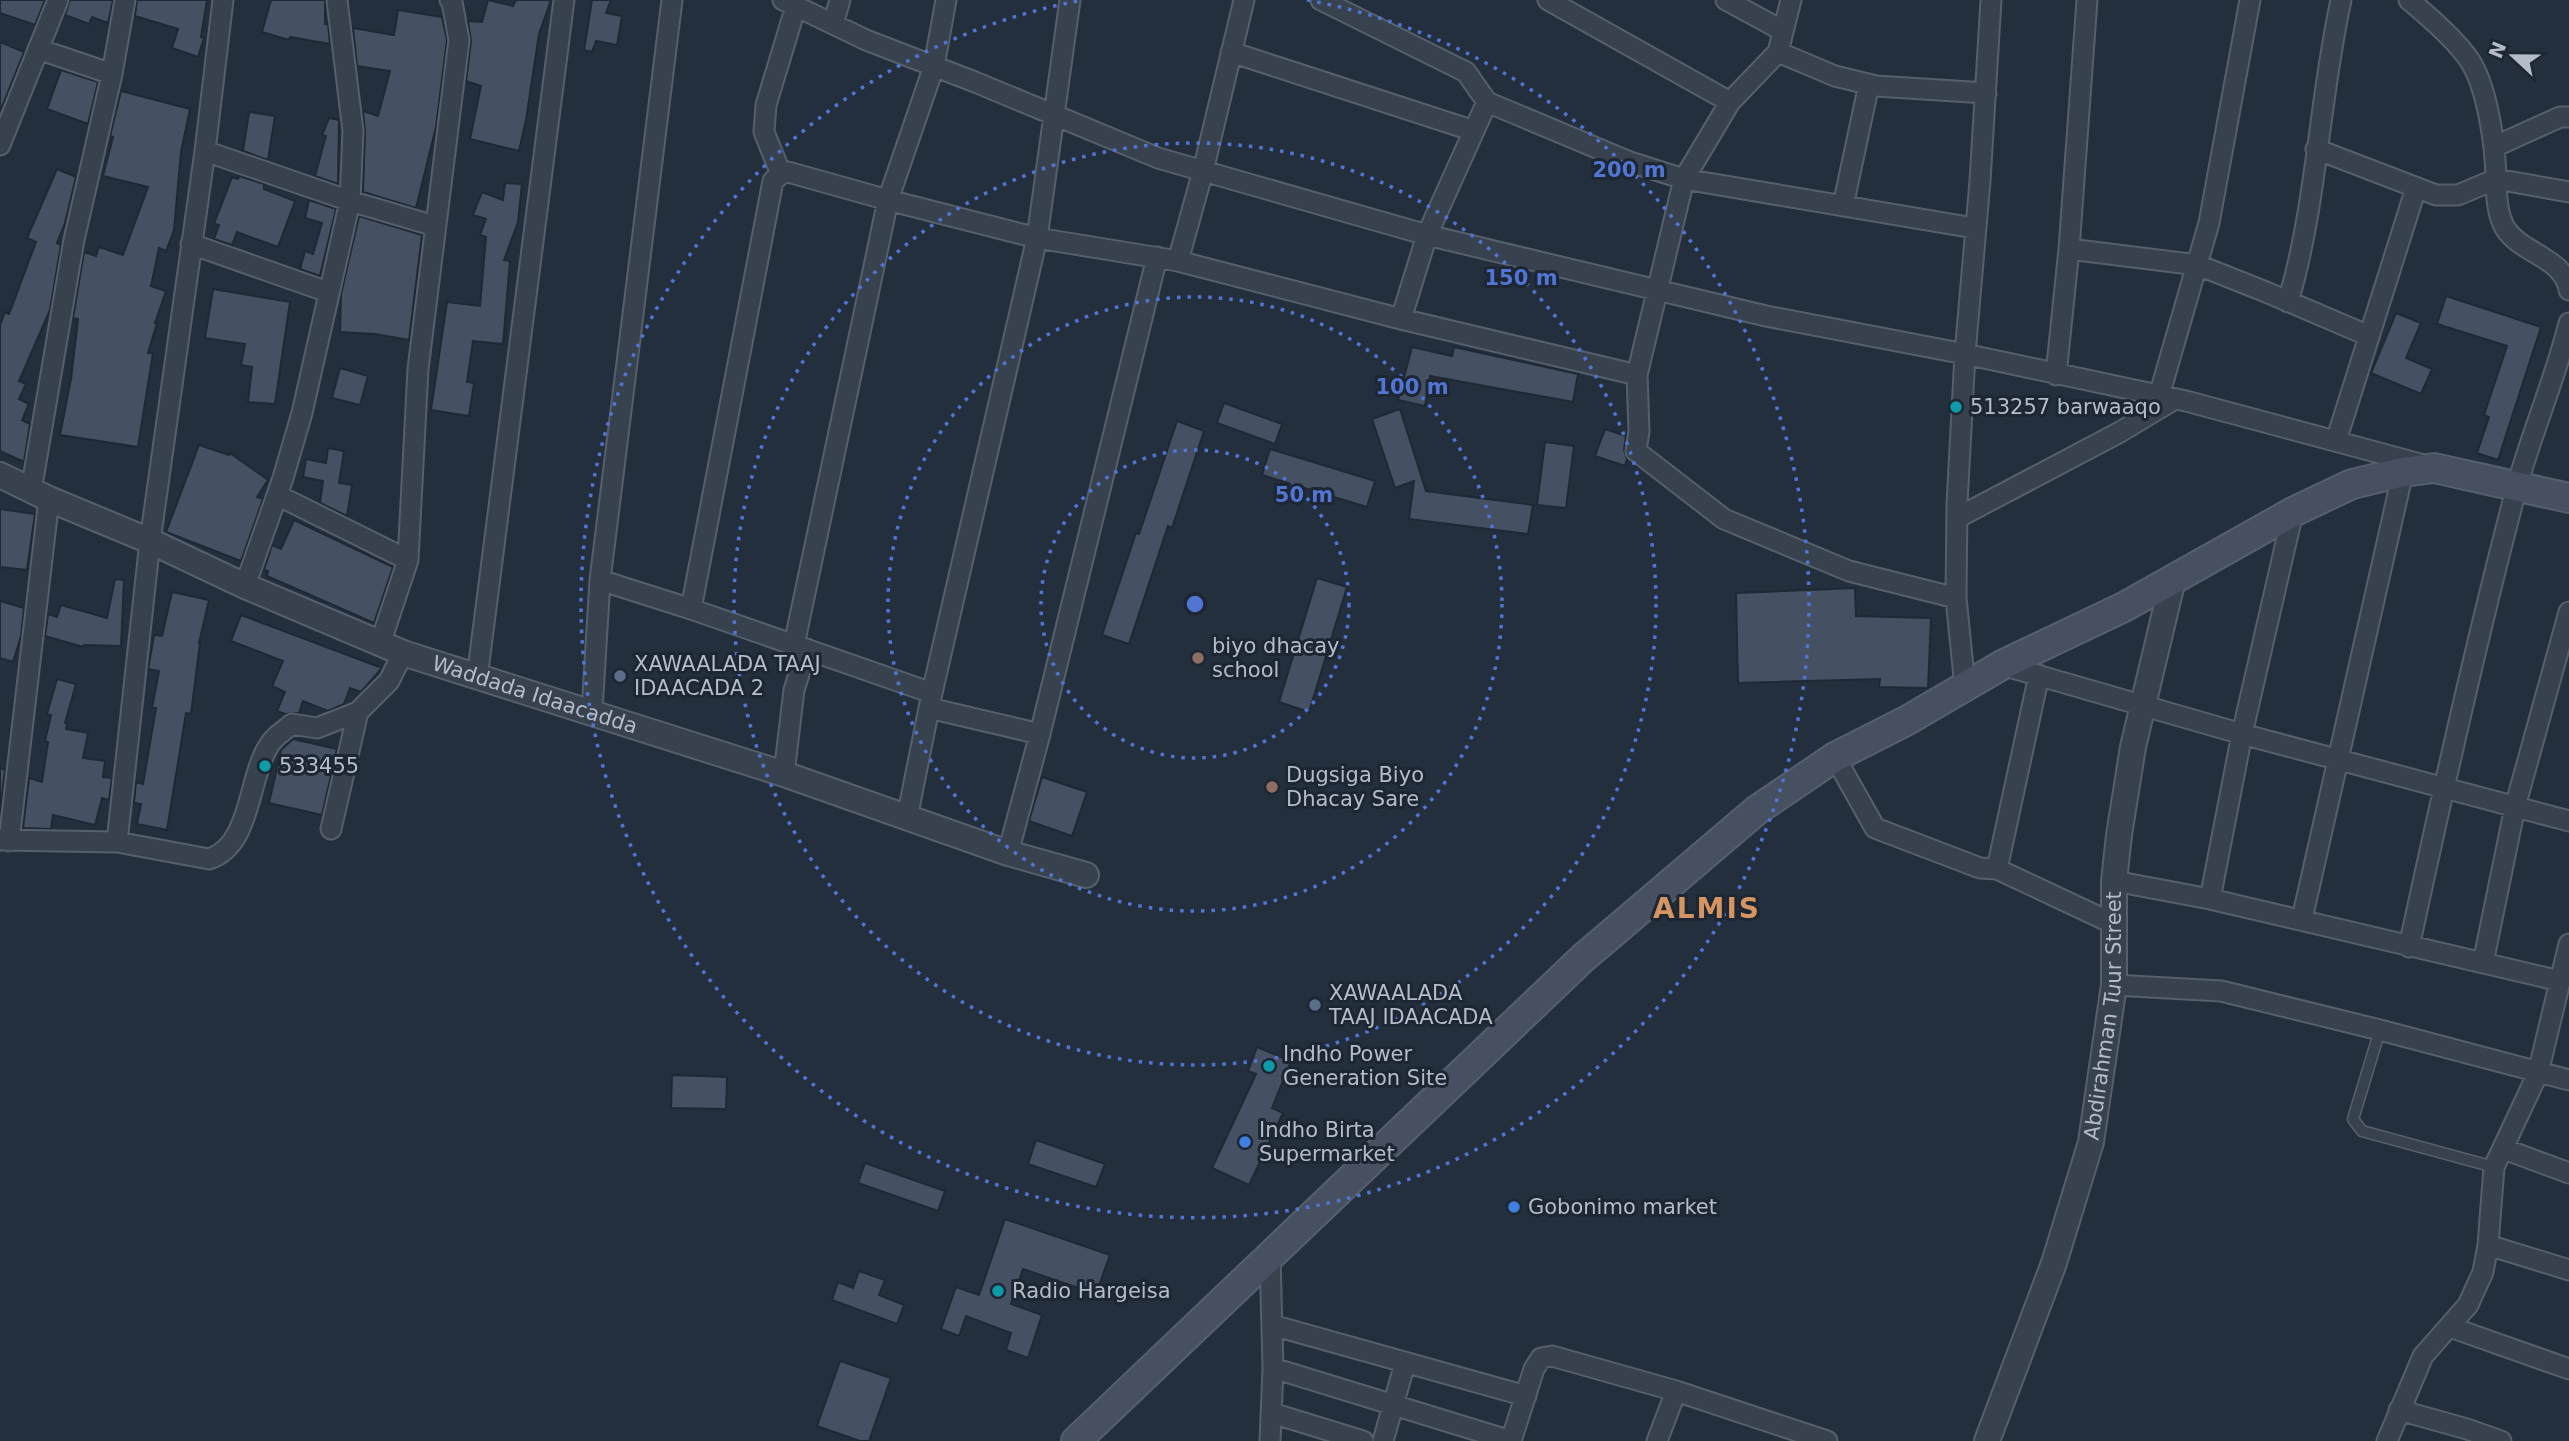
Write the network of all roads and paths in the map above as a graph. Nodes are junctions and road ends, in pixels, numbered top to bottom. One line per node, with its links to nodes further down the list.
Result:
1 (58, 0): 24 (street)
2 (125, 0): 28 (street)
3 (223, 0): 39 (street)
4 (337, 0): 47 (street)
5 (450, 0): 49 (street)
6 (564, 0): 92 (street)
7 (672, 0): 82 (street)
8 (840, 0): 22 (street)
9 (946, 0): 27 (street)
10 (1070, 0): 33 (street)
11 (1244, 0): 25 (street)
12 (1321, 0): 31 (street)
13 (1548, 0): 32 (street)
14 (1726, 0): 23 (street)
15 (1791, 0): 23 (street)
16 (1991, 0): 30 (street)
17 (2087, 0): 54 (street)
18 (2250, 0): 57 (street)
19 (2340, 0): 38 (street)
20 (2409, 0): 37 (street)
21 (789, 3): 22 (street); 41 (street)
22 (833, 24): 27 (street)
23 (1783, 31): 26 (street)
24 (38, 49): 28 (street); 36 (street)
25 (1231, 52): 35 (street); 40 (street)
26 (1778, 52): 29 (street); 32 (street)
27 (934, 66): 33 (street); 46 (street)
28 (112, 74): 74 (street)
29 (1869, 85): 30 (street); 48 (street)
30 (1986, 93): 50 (street)
31 (1487, 102): 35 (street); 42 (street)
32 (1730, 102): 42 (street)
33 (1056, 116): 40 (street); 52 (street)
34 (2569, 117): 37 (street)
35 (1474, 131): 51 (street)
36 (0, 145)
37 (2494, 147): 43 (street)
38 (2316, 149): 44 (street); 61 (street)
39 (205, 151): 47 (street); 53 (street)
40 (1203, 171): 51 (street); 56 (street)
41 (781, 174): 46 (street); 85 (street)
42 (1684, 179): 48 (street); 59 (street)
43 (2497, 179): 44 (street); 45 (street); 58 (street)
44 (2416, 188): 64 (street)
45 (2569, 192)
46 (888, 200): 52 (street); 88 (street)
47 (350, 201): 49 (street); 60 (street)
48 (1843, 206): 50 (street)
49 (435, 226): 80 (street)
50 (1974, 228): 65 (street)
51 (1427, 235): 59 (street); 62 (street)
52 (1037, 238): 55 (street); 94 (street)
53 (191, 244): 60 (street); 79 (street)
54 (2068, 249): 57 (street); 67 (street)
55 (1157, 257): 56 (street); 98 (street)
56 (1178, 261): 62 (street)
57 (2197, 265): 61 (street); 68 (street)
58 (2568, 283)
59 (1657, 290): 65 (street); 66 (street)
60 (328, 292): 75 (street)
61 (2288, 302): 64 (street)
62 (1401, 319): 66 (street)
63 (2569, 323): 73 (street)
64 (2369, 336): 69 (street)
65 (1965, 354): 67 (street); 78 (street)
66 (1637, 375): 84 (street)
67 (2056, 375): 68 (street)
68 (2167, 398): 69 (street); 78 (street)
69 (2336, 440): 70 (street)
70 (2434, 468): 71 (main road); 73 (main road)
71 (2403, 472): 77 (main road); 101 (street)
72 (0, 475): 74 (street, Waddada Idaacadda)
73 (2517, 487): 76 (main road); 103 (street)
74 (40, 495): 79 (street, Waddada Idaacadda); 108 (street)
75 (277, 495): 80 (street); 83 (street)
76 (2569, 498)
77 (2293, 512): 81 (main road); 99 (street)
78 (1957, 518): 84 (street)
79 (150, 541): 83 (street, Waddada Idaacadda); 109 (street)
80 (408, 560): 87 (street)
81 (2173, 579): 90 (main road); 95 (street, Abdirahman Tuur Street)
82 (600, 580): 85 (street); 96 (street)
83 (244, 586): 87 (street, Waddada Idaacadda)
84 (1956, 598): 93 (street)
85 (691, 609): 88 (street)
86 (2569, 612): 104 (street)
87 (380, 644): 89 (street, Waddada Idaacadda)
88 (800, 647): 94 (street); 102 (street)
89 (402, 653): 92 (street, Waddada Idaacadda); 97 (street)
90 (2002, 665): 91 (street); 93 (main road)
91 (2039, 675): 95 (street); 111 (street)
92 (477, 678): 96 (street, Waddada Idaacadda)
93 (1965, 687): 100 (main road)
94 (931, 701): 98 (street); 105 (street)
95 (2143, 705): 99 (street); 113 (street, Abdirahman Tuur Street)
96 (592, 711): 102 (street, Waddada Idaacadda)
97 (358, 712): 107 (street); 109 (street)
98 (1040, 734): 110 (street)
99 (2242, 734): 101 (street); 114 (street)
100 (1835, 757): 111 (street); 129 (main road)
101 (2337, 759): 103 (street); 115 (street)
102 (784, 774): 105 (street, Waddada Idaacadda)
103 (2443, 789): 104 (street); 118 (street)
104 (2515, 807): 106 (street); 119 (street)
105 (907, 818): 110 (street, Waddada Idaacadda)
106 (2569, 821)
107 (331, 830)
108 (4, 840): 109 (street)
109 (117, 842)
110 (1008, 853): 112 (street, Waddada Idaacadda)
111 (1997, 869): 116 (street)
112 (1086, 875)
113 (2114, 881): 114 (street); 116 (street, Abdirahman Tuur Street)
114 (2210, 898): 115 (street)
115 (2302, 919): 118 (street)
116 (2114, 924): 120 (street, Abdirahman Tuur Street)
117 (2569, 944): 121 (street)
118 (2409, 947): 119 (street)
119 (2483, 963): 121 (street)
120 (2114, 985): 122 (street); 150 (street, Abdirahman Tuur Street)
121 (2562, 990): 123 (street)
122 (2380, 1030): 123 (street); 126 (lane)
123 (2538, 1073): 124 (street); 125 (street)
124 (2569, 1080)
125 (2504, 1149): 126 (street); 127 (street)
126 (2494, 1167): 128 (street)
127 (2569, 1173)
128 (2488, 1245): 130 (street); 132 (street)
129 (1270, 1255): 131 (street); 143 (main road)
130 (2569, 1270)
131 (1272, 1325): 133 (street); 134 (street)
132 (2450, 1327): 135 (street); 139 (street)
133 (1405, 1363): 137 (street); 138 (street)
134 (1273, 1367): 138 (street); 140 (street)
135 (2569, 1369)
136 (1676, 1391): 137 (street); 141 (street); 148 (street)
137 (1526, 1396): 147 (street)
138 (1392, 1406): 146 (street); 147 (street)
139 (2399, 1410): 142 (street); 151 (street)
140 (1272, 1413): 144 (street); 145 (street)
141 (1789, 1435): 149 (street)
142 (2465, 1435): 152 (street)
143 (1076, 1441)
144 (1270, 1441)
145 (1363, 1441)
146 (1383, 1441)
147 (1511, 1441)
148 (1657, 1441)
149 (1827, 1441)
150 (1987, 1441)
151 (2387, 1441)
152 (2501, 1441)

